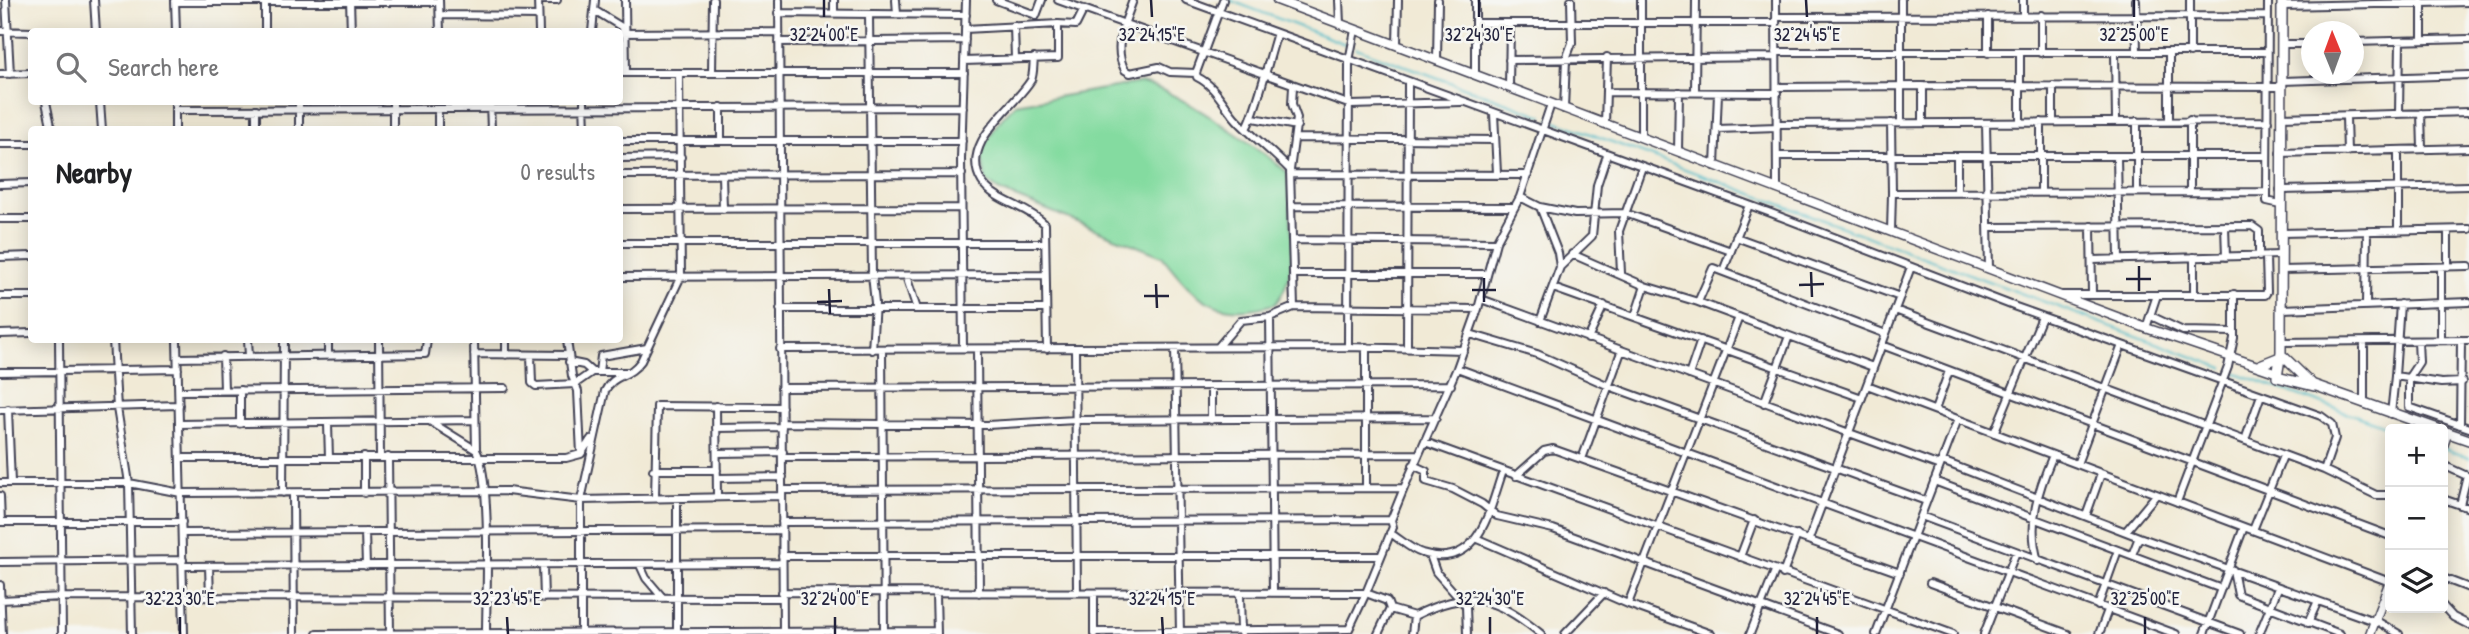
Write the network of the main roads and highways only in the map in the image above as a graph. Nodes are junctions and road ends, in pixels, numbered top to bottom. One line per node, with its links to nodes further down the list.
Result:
1 (1277, 0): 3 (main road)
2 (2282, 3): 4 (highway)
3 (1297, 4): 5 (main road)
4 (2282, 352): 6 (highway); 7 (highway); 8 (highway)
5 (2249, 363): 6 (main road); 7 (main road)
6 (2260, 365): 7 (main road)
7 (2281, 376): 8 (highway)
8 (2313, 385): 9 (highway)
9 (2422, 424)
10 (2448, 433): 11 (highway)
11 (2469, 440)
12 (2385, 595): 13 (main road)
13 (2370, 634)

